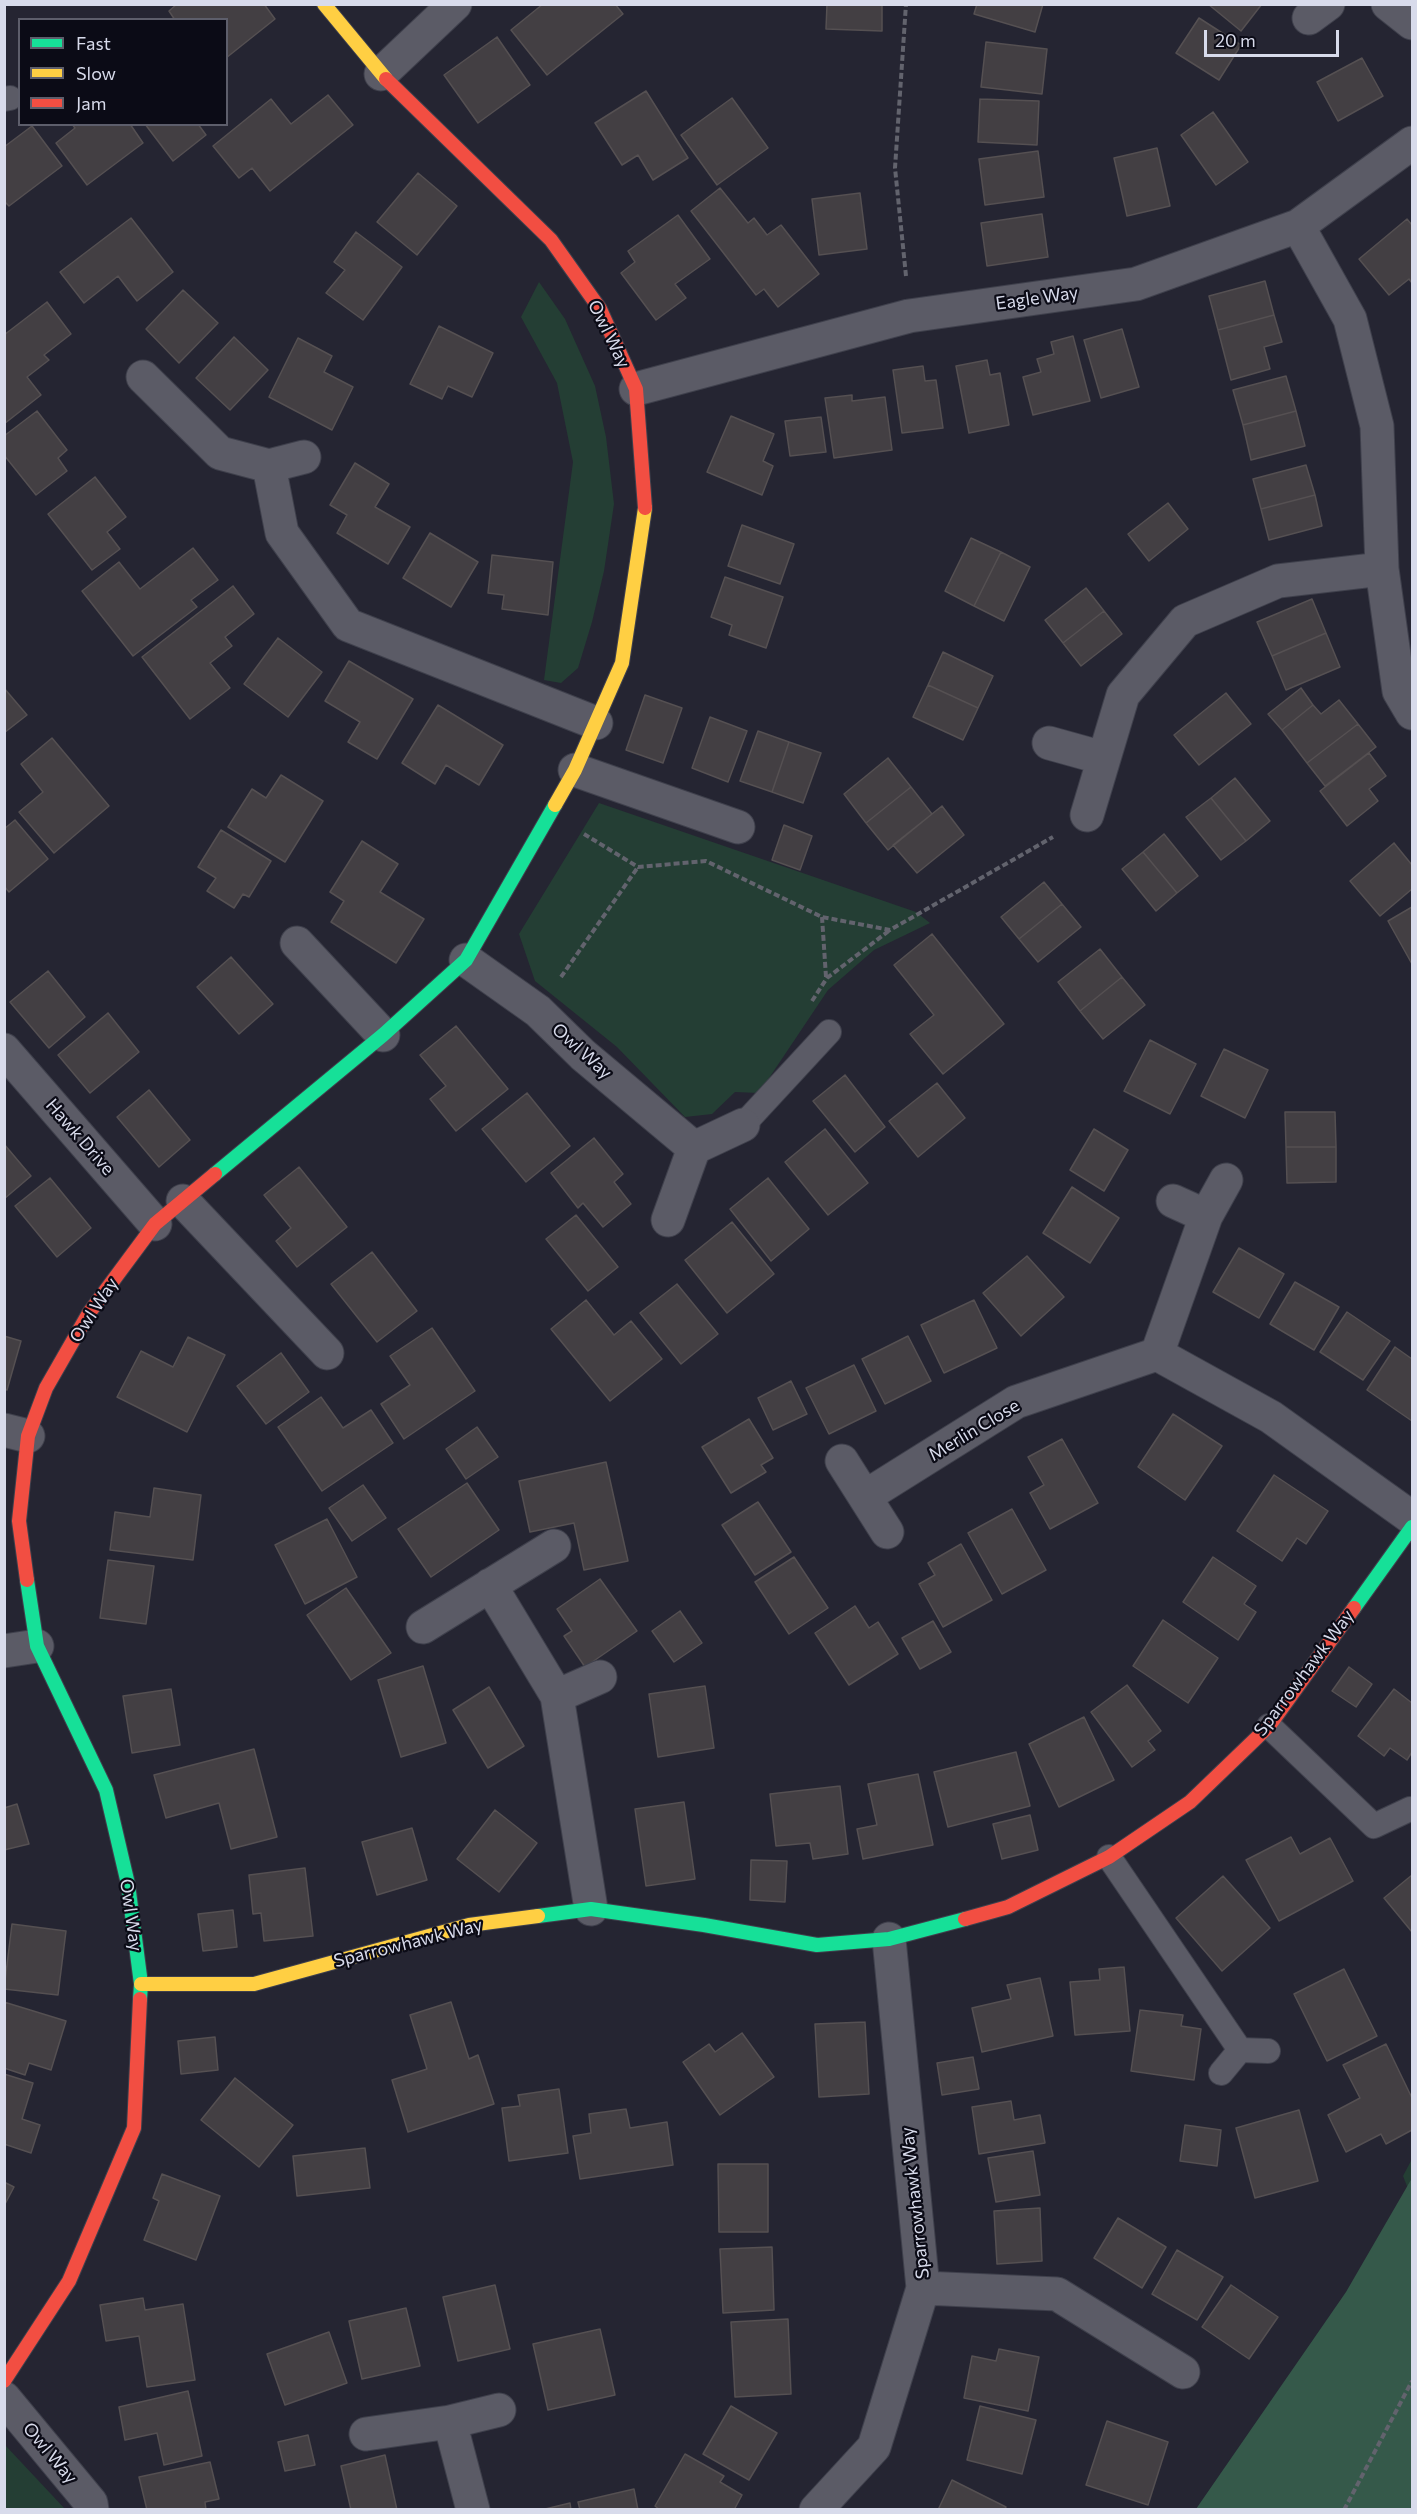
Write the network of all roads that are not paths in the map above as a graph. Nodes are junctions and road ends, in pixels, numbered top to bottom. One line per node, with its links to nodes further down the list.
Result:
1 (324, 4): 5 (street, Owl Way)
2 (455, 4): 5 (street)
3 (1388, 4): 4 (street)
4 (1413, 23)
5 (381, 74): 9 (street, Owl Way)
6 (1413, 144): 7 (street, Eagle Way)
7 (1299, 226): 9 (street, Eagle Way); 12 (street)
8 (144, 377): 11 (street)
9 (636, 389): 14 (street, Owl Way)
10 (304, 458): 11 (street)
11 (269, 466): 14 (street)
12 (1382, 569): 13 (street); 16 (street)
13 (1413, 713)
14 (596, 723): 17 (street, Owl Way)
15 (1049, 743): 16 (street)
16 (1104, 758): 18 (street)
17 (575, 770): 19 (street); 21 (street, Owl Way)
18 (1087, 815)
19 (738, 827)
20 (297, 943): 23 (street)
21 (466, 960): 23 (street, Owl Way); 26 (street, Owl Way)
22 (828, 1032): 25 (lane)
23 (383, 1035): 28 (street, Owl Way)
24 (4, 1050): 32 (street, Hawk Drive)
25 (743, 1125): 26 (street)
26 (694, 1148): 31 (street)
27 (1226, 1180): 30 (street)
28 (183, 1201): 32 (street, Owl Way); 33 (street)
29 (1173, 1201): 30 (street)
30 (1206, 1216): 34 (street)
31 (668, 1220)
32 (155, 1224): 35 (street, Owl Way)
33 (327, 1353)
34 (1157, 1354): 37 (street, Merlin Close); 38 (street)
35 (16, 1433): 44 (street, Owl Way)
36 (842, 1461): 37 (street)
37 (866, 1496): 40 (street)
38 (1413, 1518)
39 (1413, 1527): 48 (street, Sparrowhawk Way)
40 (887, 1532)
41 (554, 1546): 42 (street)
42 (490, 1585): 43 (street); 47 (street)
43 (423, 1627)
44 (38, 1646): 45 (street); 53 (street, Owl Way)
45 (4, 1652)
46 (600, 1677): 47 (street)
47 (557, 1696): 51 (street)
48 (1269, 1726): 49 (lane); 50 (street, Sparrowhawk Way)
49 (1410, 1809)
50 (1109, 1857): 52 (street, Sparrowhawk Way); 54 (lane)
51 (591, 1909): 52 (street, Sparrowhawk Way); 53 (street, Sparrowhawk Way)
52 (889, 1939): 57 (street, Sparrowhawk Way)
53 (141, 1984): 59 (street, Owl Way)
54 (1240, 2050): 55 (lane); 56 (lane)
55 (1268, 2051)
56 (1221, 2073)
57 (923, 2288): 58 (street); 66 (street, Sparrowhawk Way)
58 (1184, 2372)
59 (4, 2380)
60 (4, 2398): 64 (street, Owl Way)
61 (499, 2410): 62 (street)
62 (450, 2422): 63 (street); 65 (street)
63 (366, 2434)
64 (92, 2510)
65 (473, 2510)
66 (816, 2510)

